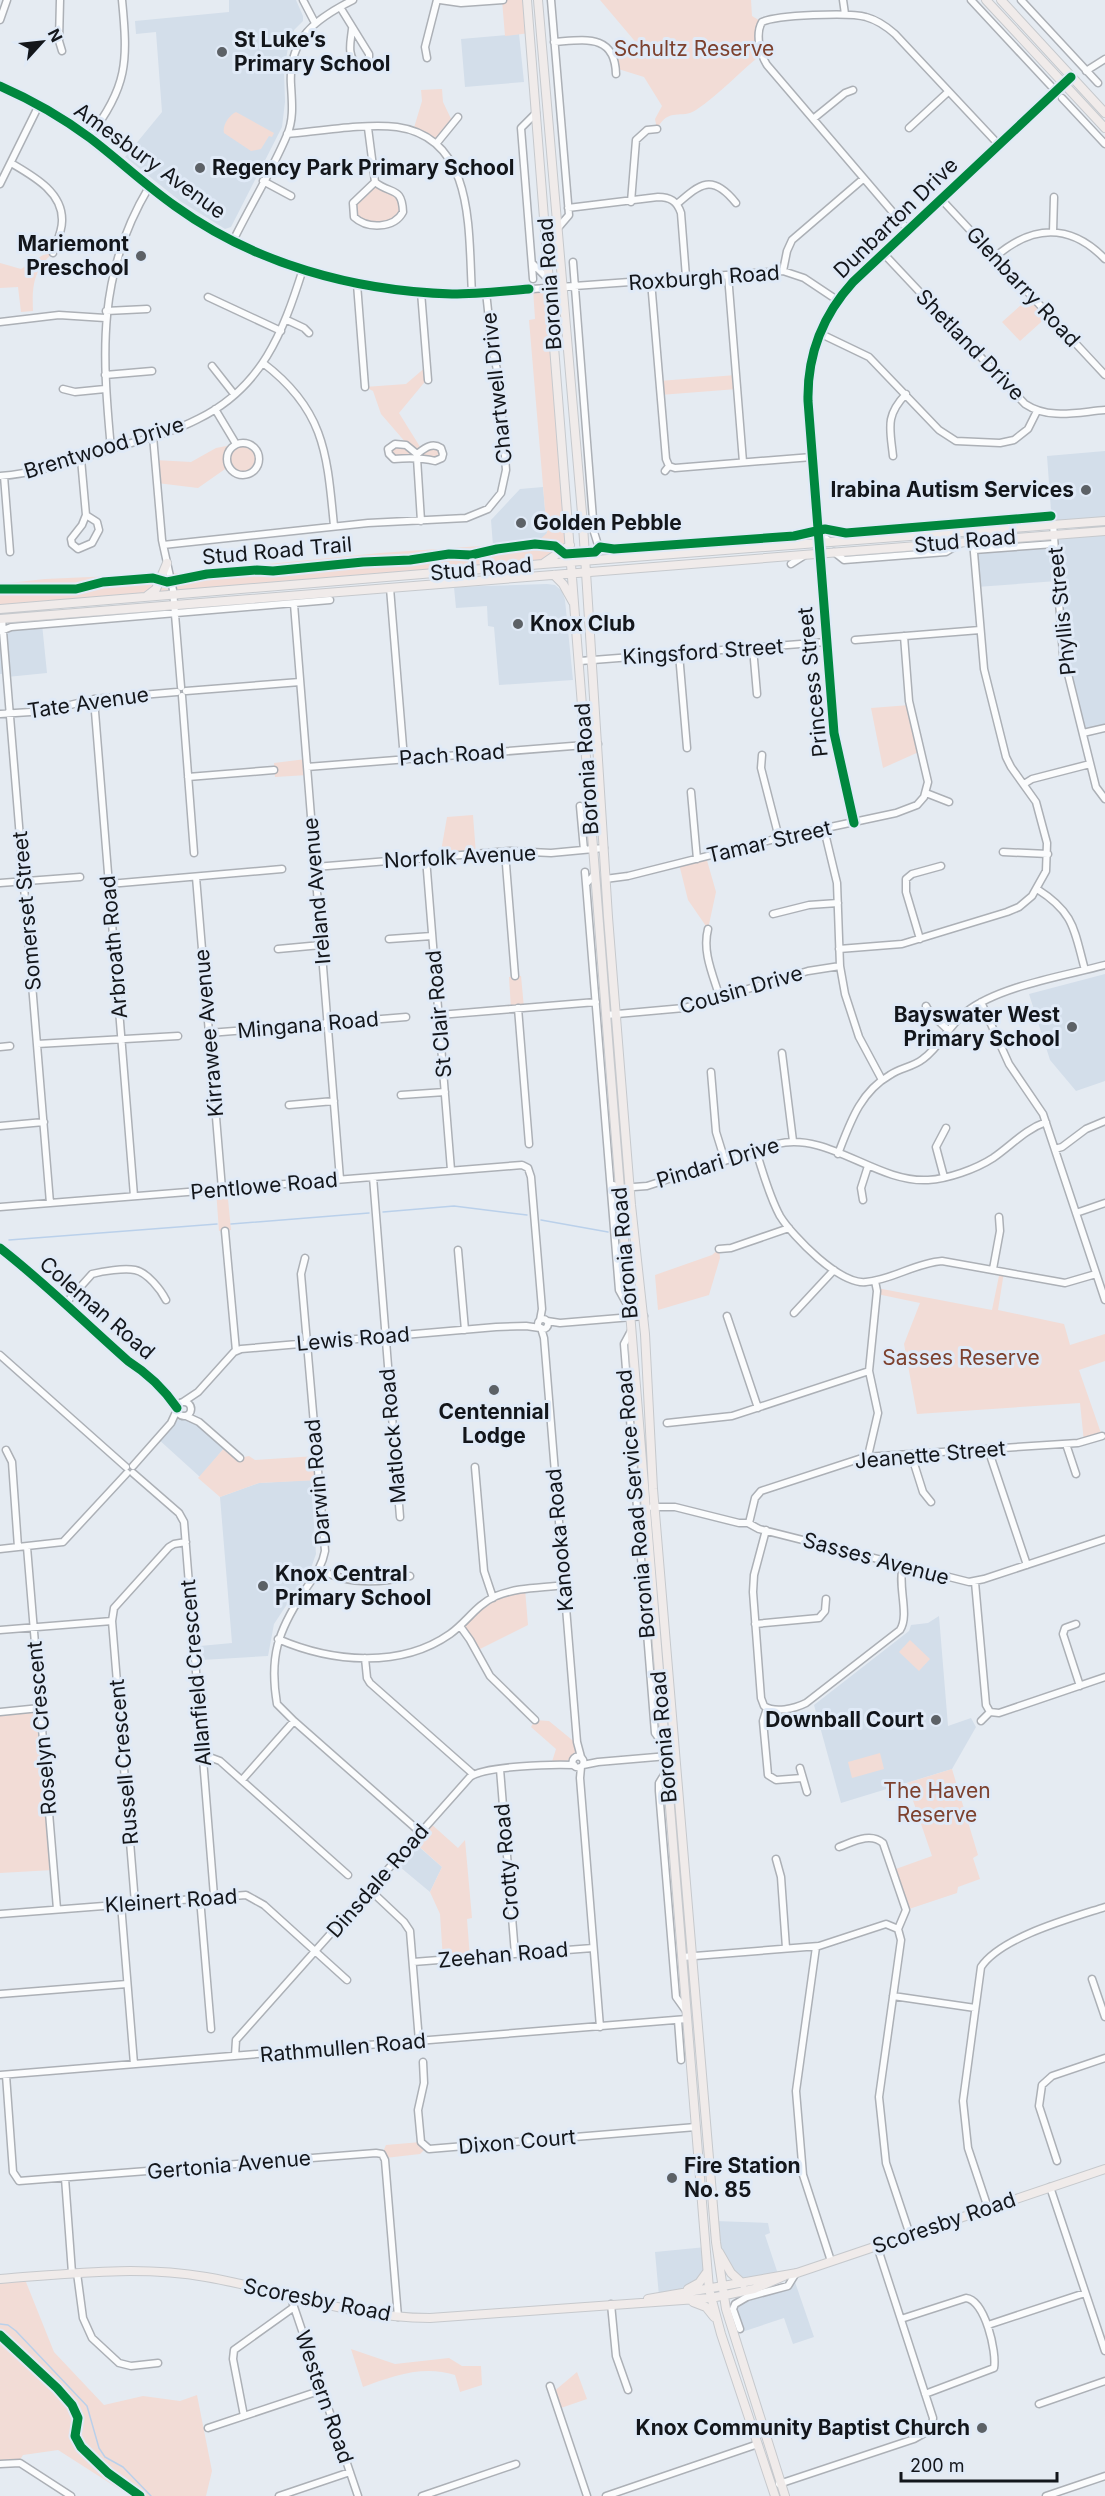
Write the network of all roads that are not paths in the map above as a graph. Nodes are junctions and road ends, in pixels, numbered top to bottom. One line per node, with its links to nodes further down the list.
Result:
1 (7, 0): 19 (street)
2 (60, 0): 25 (street)
3 (123, 0): 50 (street)
4 (303, 0): 21 (street)
5 (353, 0): 17 (street)
6 (439, 0): 16 (street); 26 (street)
7 (503, 0): 16 (street)
8 (527, 0): 41 (main road, Boronia Road)
9 (538, 0): 67 (main road, Boronia Road)
10 (551, 0): 24 (street, Boronia Road)
11 (843, 0): 18 (street)
12 (970, 0): 27 (street)
13 (986, 0): 23 (main road)
14 (1001, 0): 20 (main road)
15 (1021, 0): 30 (street)
16 (471, 1)
17 (339, 7): 21 (street); 22 (street)
18 (845, 14): 38 (street); 44 (street)
19 (0, 20)
20 (1021, 21): 23 (main road); 32 (main road)
21 (315, 23): 49 (street)
22 (352, 29): 22 (street)
23 (1021, 37): 28 (main road)
24 (554, 42): 31 (street); 66 (street, Boronia Road)
25 (62, 51)
26 (427, 58)
27 (1025, 58): 28 (street); 36 (street)
28 (1041, 59): 34 (main road)
29 (1105, 59): 30 (street)
30 (1086, 71): 33 (street)
31 (616, 74)
32 (1071, 77): 34 (street, Dunbarton Drive); 42 (main road)
33 (1098, 83)
34 (1064, 84): 47 (main road); 53 (street, Dunbarton Drive)
35 (0, 86): 40 (street, Amesbury Avenue)
36 (1051, 86)
37 (854, 90): 44 (street)
38 (948, 92): 46 (street); 53 (street)
39 (1062, 98): 52 (street)
40 (39, 105): 50 (street, Amesbury Avenue); 54 (street)
41 (536, 113): 75 (street); 84 (main road, Boronia Road)
42 (1105, 113)
43 (458, 117): 51 (street)
44 (813, 119): 55 (street)
45 (368, 128): 49 (street); 51 (street); 57 (street)
46 (909, 128)
47 (1105, 128)
48 (657, 129): 63 (street)
49 (287, 134): 56 (street)
50 (89, 138): 59 (street, Amesbury Avenue)
51 (436, 144): 89 (street)
52 (1105, 144)
53 (999, 145): 62 (street, Dunbarton Drive)
54 (11, 163): 58 (street); 71 (street)
55 (863, 179): 68 (street); 78 (street)
56 (263, 181): 60 (street); 70 (street)
57 (375, 182): 57 (street)
58 (0, 184)
59 (149, 187): 70 (street, Amesbury Avenue); 93 (street)
60 (291, 196)
61 (1054, 197): 69 (street)
62 (941, 199): 68 (street, Dunbarton Drive); 73 (street, Glenbarry Road)
63 (631, 202): 65 (street); 66 (street)
64 (735, 203): 65 (street)
65 (677, 204): 80 (street)
66 (568, 207): 67 (street, Boronia Road)
67 (557, 229): 86 (main road, Boronia Road)
68 (908, 230): 72 (street, Dunbarton Drive)
69 (1053, 232): 73 (street); 74 (street)
70 (233, 241): 77 (street, Amesbury Avenue)
71 (53, 253)
72 (883, 253): 91 (street, Dunbarton Drive); 112 (street, Shetland Drive)
73 (995, 258): 103 (street, Glenbarry Road)
74 (1105, 259)
75 (531, 261): 81 (street); 84 (street)
76 (573, 262): 85 (street)
77 (303, 269): 83 (street, Amesbury Avenue); 94 (street, Brentwood Drive)
78 (783, 271): 79 (street, Roxburgh Road); 91 (street, Roxburgh Road)
79 (728, 274): 80 (street, Roxburgh Road); 120 (street)
80 (687, 278): 82 (street, Roxburgh Road)
81 (533, 279)
82 (651, 280): 85 (street, Roxburgh Road); 120 (street)
83 (357, 284): 87 (street, Amesbury Avenue); 105 (street)
84 (550, 284): 86 (street, Amesbury Avenue); 88 (street, Amesbury Avenue); 138 (main road, Boronia Road)
85 (574, 286): 86 (street, Roxburgh Road); 139 (street)
86 (562, 287): 145 (main road, Boronia Road)
87 (421, 292): 89 (street, Amesbury Avenue); 104 (street)
88 (486, 292): 89 (street, Amesbury Avenue); 123 (street, Chartwell Drive)
89 (472, 293)
90 (208, 297): 96 (street)
91 (837, 300): 98 (street, Dunbarton Drive)
92 (147, 309): 93 (street)
93 (106, 315): 95 (street); 102 (street)
94 (286, 320): 96 (street, Brentwood Drive); 97 (street)
95 (0, 322)
96 (281, 331): 99 (street, Brentwood Drive)
97 (309, 333)
98 (819, 333): 109 (street); 118 (street, Dunbarton Drive)
99 (263, 363): 108 (street, Brentwood Drive); 128 (street)
100 (212, 366): 108 (street)
101 (152, 371): 102 (street)
102 (105, 375): 107 (street)
103 (1105, 375)
104 (428, 380)
105 (365, 387)
106 (63, 389): 107 (street)
107 (105, 389): 115 (street)
108 (234, 394): 110 (street, Brentwood Drive)
109 (906, 394): 112 (street); 116 (street)
110 (215, 409): 113 (street, Brentwood Drive); 114 (street)
111 (1105, 410): 112 (street, Shetland Drive)
112 (1037, 411)
113 (153, 436): 115 (street, Brentwood Drive); 137 (street)
114 (236, 444): 114 (street)
115 (111, 449): 119 (street, Brentwood Drive)
116 (893, 456)
117 (417, 457): 123 (street)
118 (812, 457): 120 (street); 127 (street, Dunbarton Drive)
119 (81, 459): 121 (street, Brentwood Drive); 122 (street)
120 (743, 462)
121 (2, 476): 141 (street)
122 (86, 515): 122 (street)
123 (422, 520): 128 (street, Chartwell Drive)
124 (1105, 521): 126 (main road, Stud Road)
125 (1051, 522): 126 (main road, Stud Road); 131 (street, Phyllis Street); 133 (main road, Stud Road); 133 (street)
126 (1093, 522): 130 (main road)
127 (817, 525): 133 (street); 134 (street, Dunbarton Drive)
128 (334, 526): 137 (street, Chartwell Drive)
129 (1105, 531): 130 (main road, Stud Road)
130 (1094, 532): 131 (main road, Stud Road)
131 (1054, 534): 132 (main road, Stud Road); 136 (street, Phyllis Street)
132 (973, 540): 140 (street); 142 (main road, Stud Road)
133 (832, 541): 134 (main road, Stud Road)
134 (817, 543): 135 (main road, Stud Road); 142 (street, Dunbarton Drive)
135 (802, 544): 139 (street); 144 (main road, Stud Road)
136 (1054, 544): 140 (street); 181 (street, Phyllis Street)
137 (163, 545): 148 (street)
138 (570, 545): 147 (main road, Boronia Road); 150 (main road)
139 (621, 549): 144 (street)
140 (974, 550): 166 (street)
141 (10, 552)
142 (821, 552): 143 (main road, Stud Road); 152 (street, Princess Street)
143 (808, 553): 146 (main road, Stud Road); 149 (street); 152 (street, Princess Street)
144 (610, 559): 145 (main road, Stud Road)
145 (586, 561): 147 (main road, Stud Road); 153 (main road, Boronia Road)
146 (720, 561): 151 (street); 153 (main road, Stud Road)
147 (572, 562): 150 (main road, Stud Road); 154 (main road, Boronia Road)
148 (167, 563): 157 (street); 158 (main road)
149 (805, 563)
150 (543, 564): 157 (main road, Stud Road)
151 (727, 570)
152 (821, 572): 169 (street, Princess Street)
153 (587, 573): 154 (main road, Stud Road); 172 (main road, Boronia Road)
154 (573, 574): 155 (main road, Stud Road); 161 (main road, Boronia Road)
155 (555, 575): 156 (main road, Stud Road); 161 (main road)
156 (390, 588): 163 (main road, Stud Road); 186 (street)
157 (174, 595): 158 (main road, Stud Road); 163 (street)
158 (143, 598): 162 (main road, Stud Road)
159 (330, 600): 160 (street, Stud Road)
160 (294, 604): 163 (street, Stud Road); 174 (street, Ireland Avenue)
161 (575, 606): 173 (main road, Boronia Road)
162 (0, 609)
163 (175, 609): 164 (main road, Stud Road); 165 (street, Stud Road); 175 (street)
164 (1, 619): 165 (street, Somerset Street)
165 (1, 630): 179 (street, Somerset Street)
166 (980, 630): 167 (street); 191 (street)
167 (904, 636): 168 (street); 193 (street)
168 (855, 640)
169 (826, 642): 170 (street, Kingsford Street); 197 (street, Princess Street)
170 (753, 648): 171 (street, Kingsford Street); 176 (street)
171 (679, 654): 172 (street, Kingsford Street); 184 (street)
172 (593, 660): 173 (street, Kingsford Street); 182 (main road, Boronia Road)
173 (580, 662): 183 (main road, Boronia Road)
174 (300, 682): 175 (street, Tate Avenue); 188 (street, Ireland Avenue)
175 (181, 692): 177 (street, Tate Avenue); 190 (street)
176 (757, 694)
177 (94, 699): 179 (street, Tate Avenue); 219 (street, Arbroath Road)
178 (0, 714): 179 (street, Tate Avenue)
179 (10, 714): 217 (street, Somerset Street)
180 (1105, 728): 181 (street)
181 (1083, 733): 187 (street, Phyllis Street)
182 (598, 744): 183 (street, Pach Road); 200 (main road, Boronia Road)
183 (586, 745): 186 (street, Pach Road); 201 (main road, Boronia Road)
184 (687, 748)
185 (762, 755): 199 (street)
186 (404, 759): 188 (street, Pach Road)
187 (1090, 764): 191 (street); 194 (street, Phyllis Street)
188 (307, 767): 210 (street, Ireland Avenue)
189 (274, 770): 190 (street)
190 (188, 777): 205 (street)
191 (1024, 784): 206 (street)
192 (691, 792): 208 (street)
193 (926, 793): 195 (street); 197 (street, Tamar Street)
194 (1105, 799)
195 (949, 802)
196 (580, 806): 202 (street)
197 (854, 823): 198 (street, Tamar Street)
198 (824, 829): 199 (street, Tamar Street); 222 (street)
199 (779, 838): 208 (street, Tamar Street)
200 (604, 848): 201 (street, Norfolk Avenue); 216 (main road, Boronia Road)
201 (593, 849): 202 (street, Norfolk Avenue); 213 (main road, Boronia Road)
202 (584, 850): 203 (street, Norfolk Avenue)
203 (505, 852): 207 (street, Norfolk Avenue); 234 (street)
204 (1003, 852): 206 (street)
205 (195, 853)
206 (1048, 854): 221 (street)
207 (426, 858): 210 (street, Norfolk Avenue); 225 (street, St Clair Road)
208 (697, 859): 216 (street, Tamar Street)
209 (941, 866): 227 (street)
210 (315, 867): 228 (street, Ireland Avenue)
211 (282, 869): 215 (street)
212 (585, 872): 220 (street)
213 (595, 873): 220 (street); 242 (main road, Boronia Road)
214 (80, 877): 217 (street)
215 (196, 877): 219 (street); 247 (street, Kirrawee Avenue)
216 (606, 879): 240 (main road, Boronia Road)
217 (24, 881): 218 (street); 251 (street, Somerset Street)
218 (0, 883)
219 (109, 884): 250 (street, Arbroath Road)
220 (586, 884): 236 (street)
221 (1037, 889): 227 (street); 233 (street)
222 (838, 903): 223 (street); 230 (street)
223 (773, 914)
224 (708, 929): 235 (street)
225 (432, 936): 226 (street); 241 (street, St Clair Road)
226 (389, 939)
227 (920, 939): 230 (street)
228 (321, 945): 229 (street); 245 (street, Ireland Avenue)
229 (278, 949)
230 (839, 949): 232 (street)
231 (1105, 965): 233 (street)
232 (840, 966): 235 (street, Cousin Drive); 258 (street)
233 (1086, 970): 237 (street)
234 (515, 976)
235 (720, 998): 240 (street, Cousin Drive)
236 (596, 1002): 239 (street); 244 (street)
237 (981, 1002): 246 (street); 265 (street)
238 (926, 1006): 246 (street)
239 (518, 1008): 241 (street); 269 (street)
240 (615, 1014): 242 (street, Cousin Drive); 282 (main road, Boronia Road)
241 (439, 1015): 259 (street, St Clair Road)
242 (606, 1015): 249 (main road, Boronia Road)
243 (406, 1017): 245 (street, Mingana Road)
244 (597, 1021): 249 (street); 257 (street)
245 (328, 1024): 247 (street, Mingana Road); 261 (street, Ireland Avenue)
246 (948, 1030): 258 (street)
247 (209, 1033): 283 (street, Kirrawee Avenue)
248 (178, 1036): 250 (street)
249 (608, 1037): 255 (main road, Boronia Road)
250 (122, 1039): 251 (street); 284 (street, Arbroath Road)
251 (37, 1044): 264 (street, Somerset Street)
252 (10, 1046): 253 (street)
253 (0, 1047)
254 (782, 1053): 268 (street)
255 (610, 1065): 257 (street); 281 (main road, Boronia Road)
256 (711, 1072): 273 (street)
257 (602, 1076): 280 (street)
258 (882, 1080): 272 (street)
259 (445, 1092): 260 (street); 276 (street, St Clair Road)
260 (401, 1095)
261 (334, 1101): 262 (street); 279 (street, Ireland Avenue)
262 (289, 1105)
263 (1105, 1121): 270 (street)
264 (44, 1122): 266 (street); 286 (street, Somerset Street)
265 (1046, 1122): 270 (street); 278 (street, Pindari Drive)
266 (0, 1126)
267 (946, 1128): 278 (street)
268 (793, 1141): 271 (street, Pindari Drive); 272 (street, Pindari Drive)
269 (529, 1144)
270 (1055, 1149): 289 (street)
271 (756, 1150): 273 (street, Pindari Drive); 291 (street)
272 (838, 1154): 274 (street, Pindari Drive)
273 (725, 1161): 282 (street, Pindari Drive)
274 (868, 1166): 278 (street, Pindari Drive); 285 (street)
275 (528, 1168): 276 (street, Pentlowe Road); 309 (street, Kanooka Road)
276 (451, 1170): 277 (street, Pentlowe Road)
277 (373, 1177): 279 (street, Pentlowe Road); 312 (street, Matlock Road)
278 (944, 1177)
279 (340, 1179): 283 (street, Pentlowe Road)
280 (611, 1184): 281 (street); 305 (street)
281 (620, 1188): 282 (street, Pindari Drive); 305 (main road, Boronia Road)
282 (629, 1188): 307 (main road, Boronia Road)
283 (222, 1189): 284 (street, Pentlowe Road)
284 (134, 1196): 286 (street, Pentlowe Road)
285 (863, 1200)
286 (50, 1203): 288 (street, Pentlowe Road)
287 (1105, 1203): 289 (street)
288 (0, 1207)
289 (1076, 1213): 299 (street)
290 (999, 1217): 297 (street)
291 (789, 1228): 294 (street); 298 (street)
292 (225, 1231): 314 (street)
293 (0, 1248): 304 (street, Coleman Road)
294 (719, 1249)
295 (458, 1250): 310 (street)
296 (305, 1258): 313 (street, Darwin Road)
297 (993, 1269): 299 (street); 300 (street)
298 (834, 1270): 300 (street); 306 (street)
299 (1096, 1274): 301 (street)
300 (875, 1281): 316 (street)
301 (1103, 1287): 303 (street)
302 (166, 1300): 304 (street)
303 (1105, 1300)
304 (65, 1304): 318 (street, Coleman Road)
305 (630, 1313): 307 (street, Lewis Road); 309 (street, Lewis Road); 311 (main road, Boronia Road)
306 (794, 1313)
307 (644, 1316): 334 (main road, Boronia Road)
308 (727, 1316): 319 (street)
309 (543, 1324): 310 (street, Lewis Road); 349 (street, Kanooka Road)
310 (465, 1330): 312 (street, Lewis Road)
311 (631, 1331): 335 (main road, Boronia Road); 369 (street, Boronia Road Service Road)
312 (385, 1337): 313 (street, Lewis Road); 336 (street, Matlock Road)
313 (307, 1343): 314 (street, Lewis Road); 346 (street, Darwin Road)
314 (236, 1351): 317 (street)
315 (0, 1355): 331 (street, Allanfield Crescent)
316 (869, 1371): 319 (street); 328 (street)
317 (198, 1392): 318 (street); 320 (street)
318 (180, 1405): 320 (street); 320 (street); 321 (street)
319 (758, 1408): 322 (street)
320 (188, 1413): 321 (street); 329 (street)
321 (171, 1423): 331 (street)
322 (667, 1423)
323 (1102, 1436): 324 (street, Jeanette Street)
324 (1066, 1444): 325 (street, Jeanette Street); 332 (street)
325 (988, 1449): 327 (street, Jeanette Street); 344 (street)
326 (6, 1450): 342 (street)
327 (911, 1454): 328 (street, Jeanette Street); 333 (street)
328 (868, 1456): 337 (street, Jeanette Street)
329 (240, 1458)
330 (475, 1467): 350 (street)
331 (129, 1470): 340 (street, Allanfield Crescent); 341 (street)
332 (1076, 1474)
333 (931, 1502)
334 (655, 1507): 335 (street, Sasses Avenue); 337 (street, Sasses Avenue); 370 (main road, Boronia Road)
335 (646, 1508): 369 (main road, Boronia Road)
336 (400, 1517)
337 (749, 1523): 338 (street, Sasses Avenue)
338 (766, 1530): 345 (street, Sasses Avenue); 353 (street)
339 (1105, 1539): 344 (street, Sasses Avenue)
340 (186, 1542): 352 (street); 371 (street, Allanfield Crescent)
341 (27, 1547): 342 (street); 356 (street, Roselyn Crescent)
342 (18, 1548): 343 (street)
343 (0, 1549)
344 (1027, 1565): 348 (street, Sasses Avenue)
345 (903, 1566): 348 (street, Sasses Avenue); 363 (street)
346 (320, 1569): 347 (street); 358 (street, Darwin Road)
347 (410, 1576)
348 (975, 1582): 365 (street)
349 (564, 1586): 350 (street); 372 (street, Kanooka Road)
350 (493, 1598): 355 (street)
351 (835, 1606): 353 (street)
352 (112, 1621): 356 (street); 387 (street, Russell Crescent)
353 (755, 1624): 363 (street)
354 (1076, 1624): 361 (street)
355 (460, 1626): 359 (street); 366 (street)
356 (34, 1627): 357 (street); 362 (street, Roselyn Crescent)
357 (0, 1630)
358 (278, 1639): 359 (street); 367 (street, Darwin Road)
359 (365, 1658): 376 (street)
360 (1105, 1677): 361 (street)
361 (1080, 1686): 365 (street)
362 (40, 1708): 364 (street); 390 (street, Roselyn Crescent)
363 (767, 1708): 377 (street)
364 (0, 1712)
365 (990, 1712): 368 (street)
366 (535, 1720)
367 (294, 1721): 378 (street); 380 (street, Darwin Road)
368 (981, 1721)
369 (665, 1752): 370 (street); 372 (street); 375 (main road, Boronia Road)
370 (675, 1755): 398 (main road, Boronia Road)
371 (203, 1759): 378 (street); 385 (street, Allanfield Crescent)
372 (578, 1762): 374 (street); 394 (street, Kanooka Road)
373 (800, 1768): 377 (street)
374 (500, 1769): 376 (street); 397 (street, Crotty Road)
375 (667, 1770): 399 (main road, Boronia Road); 407 (street)
376 (473, 1774): 380 (street, Dinsdale Road)
377 (802, 1778): 379 (street)
378 (242, 1780): 383 (street)
379 (807, 1792)
380 (420, 1832): 384 (street, Dinsdale Road)
381 (839, 1846): 392 (street)
382 (776, 1858): 395 (street)
383 (348, 1875)
384 (370, 1890): 396 (street, Dinsdale Road); 400 (street)
385 (214, 1896): 386 (street, Kleinert Road); 396 (street, Kleinert Road)
386 (200, 1898): 387 (street, Kleinert Road); 412 (street)
387 (135, 1903): 388 (street, Kleinert Road)
388 (121, 1904): 390 (street, Kleinert Road); 403 (street)
389 (1105, 1907): 406 (street)
390 (57, 1909): 391 (street, Kleinert Road)
391 (0, 1914)
392 (897, 1928): 393 (street); 405 (street)
393 (816, 1947): 395 (street); 429 (street)
394 (593, 1948): 397 (street, Zeehan Road); 411 (street, Kanooka Road)
395 (786, 1948): 398 (street)
396 (315, 1951): 402 (street, Kleinert Road); 414 (street, Dinsdale Road)
397 (515, 1954): 400 (street, Zeehan Road)
398 (692, 1956): 399 (street); 409 (main road, Boronia Road)
399 (682, 1957): 407 (main road, Boronia Road)
400 (413, 1962): 413 (street)
401 (1092, 1979): 408 (street)
402 (347, 1980)
403 (128, 1984): 404 (street); 418 (street)
404 (0, 1994)
405 (893, 1996): 406 (street); 426 (street)
406 (975, 2008): 425 (street)
407 (687, 2015): 409 (main road); 410 (street, Rathmullen Road); 420 (main road, Boronia Road)
408 (1105, 2017)
409 (697, 2018): 428 (main road, Boronia Road)
410 (678, 2020): 411 (street, Rathmullen Road); 416 (street)
411 (600, 2027): 413 (street, Rathmullen Road)
412 (211, 2029)
413 (419, 2041): 414 (street, Rathmullen Road)
414 (235, 2056): 418 (street, Rathmullen Road)
415 (1105, 2058): 421 (street)
416 (681, 2060)
417 (423, 2062): 420 (street, Dixon Court)
418 (134, 2064): 419 (street, Rathmullen Road)
419 (3, 2075): 423 (street, Gertonia Avenue)
420 (696, 2127): 430 (main road, Boronia Road)
421 (1057, 2160)
422 (1105, 2169): 424 (main road, Scoresby Road)
423 (65, 2178): 432 (street); 447 (street, Gertonia Avenue)
424 (1050, 2187): 425 (main road, Scoresby Road); 439 (street)
425 (988, 2208): 426 (main road, Scoresby Road)
426 (910, 2235): 427 (main road, Scoresby Road)
427 (877, 2246): 429 (main road, Scoresby Road); 448 (street)
428 (717, 2248): 435 (main road); 436 (main road, Boronia Road)
429 (831, 2261): 431 (main road, Scoresby Road)
430 (708, 2272): 437 (main road, Boronia Road); 438 (main road)
431 (797, 2272): 433 (main road, Scoresby Road); 451 (street)
432 (74, 2273): 434 (main road, Scoresby Road); 441 (main road, Scoresby Road); 454 (street)
433 (784, 2276): 435 (main road, Scoresby Road); 440 (main road, Scoresby Road)
434 (0, 2279)
435 (742, 2284): 436 (main road, Scoresby Road)
436 (721, 2287): 437 (main road, Scoresby Road); 440 (main road, Boronia Road)
437 (709, 2289): 438 (main road, Scoresby Road); 442 (main road, Boronia Road)
438 (681, 2292): 444 (main road, Scoresby Road)
439 (1085, 2293): 450 (street); 452 (street)
440 (723, 2297): 442 (main road, Scoresby Road); 468 (main road, Boronia Road)
441 (291, 2298): 446 (street, Western Road); 447 (main road, Scoresby Road)
442 (711, 2298): 443 (main road, Scoresby Road); 449 (main road, Boronia Road)
443 (688, 2300): 444 (main road, Scoresby Road); 449 (main road)
444 (635, 2302): 445 (main road, Scoresby Road)
445 (611, 2304): 447 (main road, Scoresby Road); 458 (street)
446 (294, 2307): 457 (street, Western Road); 461 (street)
447 (398, 2317)
448 (901, 2319): 450 (street); 459 (street)
449 (717, 2320): 463 (main road, Boronia Road)
450 (988, 2325): 459 (street)
451 (740, 2329)
452 (1101, 2329): 453 (street)
453 (1105, 2352)
454 (158, 2363)
455 (1105, 2381): 460 (street)
456 (550, 2386): 474 (street)
457 (322, 2390): 461 (street); 466 (street, Western Road)
458 (628, 2390)
459 (925, 2394): 468 (street)
460 (1039, 2404)
461 (244, 2416): 462 (street)
462 (208, 2428)
463 (758, 2444): 469 (main road, Boronia Road); 475 (street)
464 (0, 2464): 470 (street)
465 (516, 2464): 473 (street)
466 (350, 2472): 471 (street); 472 (street, Western Road)
467 (1105, 2476): 478 (street)
468 (781, 2483): 469 (street); 477 (main road, Boronia Road)
469 (772, 2486): 476 (main road, Boronia Road)
470 (71, 2496)
471 (279, 2496)
472 (358, 2496)
473 (422, 2496)
474 (587, 2496)
475 (606, 2496)
476 (776, 2496)
477 (785, 2496)
478 (1046, 2496)

